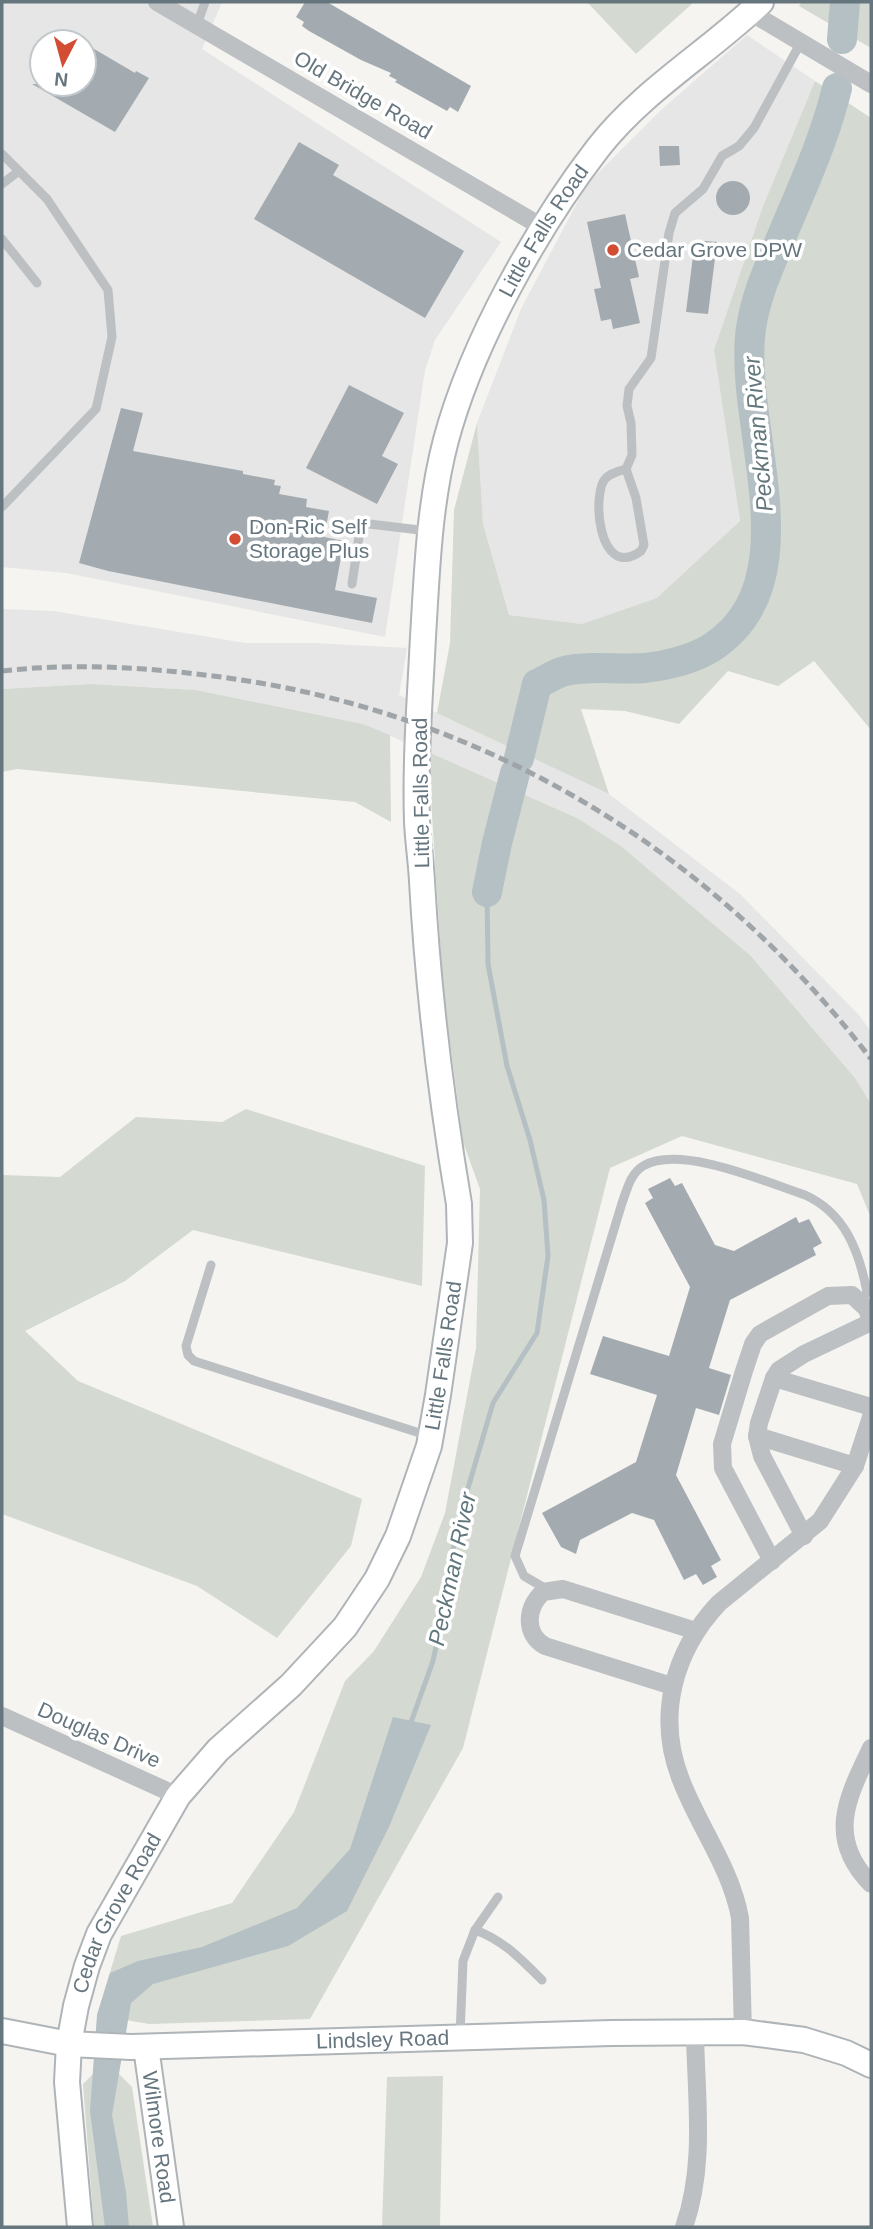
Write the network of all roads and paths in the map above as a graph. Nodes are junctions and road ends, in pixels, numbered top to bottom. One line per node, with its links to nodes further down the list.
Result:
1 (158, 2): 4 (street, Old Bridge Road)
2 (205, 2): 4 (lane)
3 (755, 7): 5 (street); 10 (street, Little Falls Road)
4 (197, 25): 10 (street, Old Bridge Road)
5 (801, 42): 6 (street); 13 (lane)
6 (869, 83)
7 (2, 154): 8 (lane)
8 (19, 171): 9 (lane); 14 (lane)
9 (2, 184)
10 (544, 228): 15 (street, Little Falls Road)
11 (2, 239): 12 (lane)
12 (37, 283)
13 (626, 469): 13 (lane)
14 (2, 507)
15 (430, 531): 16 (lane); 23 (street, Little Falls Road)
16 (352, 584)
17 (211, 1265): 23 (lane)
18 (861, 1301): 19 (street); 27 (street); 28 (lane)
19 (871, 1322): 20 (street)
20 (774, 1378): 21 (street); 24 (street)
21 (871, 1407)
22 (871, 1417): 25 (street)
23 (431, 1436): 30 (street, Little Falls Road)
24 (757, 1436): 25 (street); 26 (street)
25 (855, 1466): 26 (street)
26 (804, 1536): 27 (street)
27 (772, 1561): 29 (street)
28 (548, 1590): 29 (street); 31 (street)
29 (696, 1631): 31 (street)
30 (313, 1661): 34 (street, Cedar Grove Road)
31 (672, 1686): 40 (street)
32 (2, 1716): 34 (street, Douglas Drive)
33 (871, 1748): 35 (street)
34 (178, 1796): 43 (street, Cedar Grove Road)
35 (871, 1884)
36 (498, 1897): 37 (lane)
37 (475, 1930): 38 (lane); 42 (lane)
38 (542, 1980)
39 (2, 2031): 43 (street, Lindsley Road)
40 (743, 2032): 41 (street, Lindsley Road); 45 (street, Lindsley Road)
41 (695, 2033): 42 (street, Lindsley Road); 48 (street)
42 (460, 2038): 44 (street, Lindsley Road)
43 (76, 2045): 44 (street, Lindsley Road); 46 (street, Cedar Grove Road)
44 (139, 2047): 47 (street, Wilmore Road)
45 (871, 2065)
46 (80, 2227)
47 (171, 2227)
48 (684, 2227)

